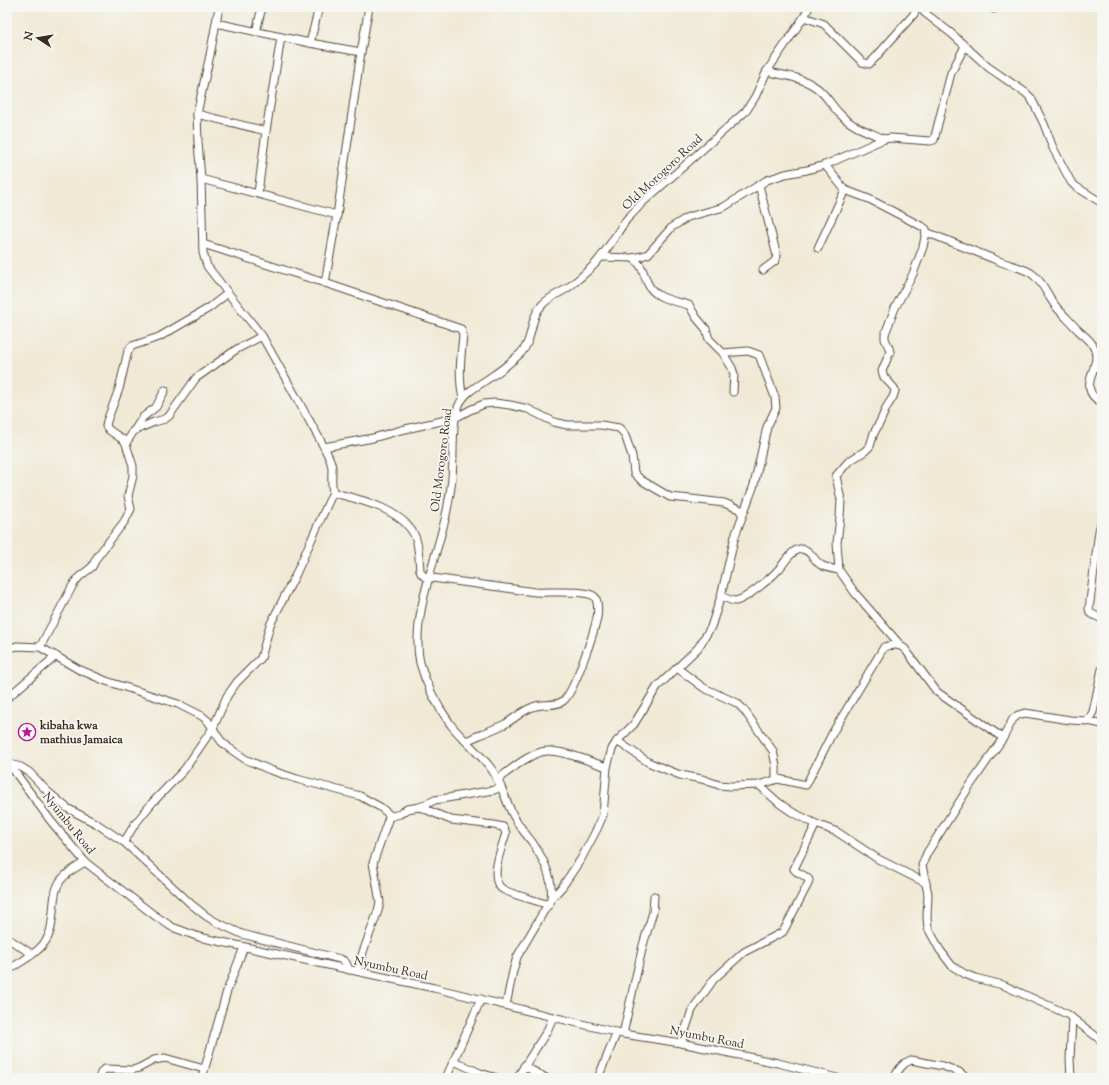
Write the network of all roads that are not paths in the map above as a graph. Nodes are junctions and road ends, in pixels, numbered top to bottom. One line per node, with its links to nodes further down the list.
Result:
1 (219, 7): 9 (street)
2 (262, 7): 10 (street)
3 (319, 7): 12 (street)
4 (369, 7): 14 (street)
5 (809, 7): 8 (street, Old Morogoro Road)
6 (916, 7): 8 (street)
7 (920, 7): 13 (street)
8 (804, 17): 15 (street, Old Morogoro Road)
9 (216, 23): 10 (street); 16 (street)
10 (256, 32): 11 (street)
11 (280, 37): 12 (street); 17 (street)
12 (310, 43): 14 (street)
13 (964, 46): 18 (street); 24 (street)
14 (361, 52): 25 (street)
15 (767, 71): 18 (street); 29 (street, Old Morogoro Road)
16 (197, 114): 17 (street); 20 (street)
17 (266, 131): 23 (street)
18 (884, 139): 19 (street)
19 (825, 165): 21 (street); 22 (street)
20 (201, 179): 23 (street); 27 (street)
21 (759, 185): 30 (street); 31 (street)
22 (845, 190): 26 (street); 28 (street)
23 (258, 193): 25 (street)
24 (1102, 203)
25 (337, 215): 32 (street)
26 (926, 232): 39 (street); 47 (street)
27 (203, 244): 32 (street); 33 (street)
28 (818, 248)
29 (601, 257): 30 (street); 38 (street, Old Morogoro Road)
30 (633, 258): 35 (street)
31 (763, 270)
32 (325, 283): 38 (street)
33 (228, 294): 34 (street); 42 (street)
34 (262, 336): 41 (street); 43 (street)
35 (723, 353): 37 (street); 45 (street)
36 (165, 390): 41 (street)
37 (733, 392)
38 (463, 398): 40 (street, Old Morogoro Road)
39 (1102, 403)
40 (455, 418): 43 (street); 45 (street); 48 (street, Old Morogoro Road)
41 (133, 431): 42 (street)
42 (126, 443): 53 (street)
43 (324, 447): 44 (street)
44 (333, 492): 48 (street); 62 (street)
45 (742, 514): 49 (street)
46 (1102, 520): 50 (street)
47 (839, 570): 49 (street); 51 (street)
48 (429, 578): 64 (street, Old Morogoro Road); 64 (street)
49 (721, 596): 57 (street)
50 (1102, 619)
51 (891, 634): 52 (street); 54 (street)
52 (901, 646): 54 (street); 63 (street)
53 (40, 647): 55 (street); 56 (street)
54 (884, 647): 68 (street)
55 (7, 649)
56 (56, 656): 59 (street); 62 (street)
57 (676, 668): 65 (street); 68 (street)
58 (1102, 669): 60 (street)
59 (7, 698)
60 (1088, 721): 61 (street); 63 (street)
61 (1102, 724)
62 (213, 728): 72 (street); 74 (street)
63 (1003, 738): 76 (street)
64 (466, 741): 69 (street, Old Morogoro Road)
65 (617, 741): 67 (street); 70 (street)
66 (8, 762): 74 (street); 75 (street, Nyumbu Road)
67 (607, 767): 69 (street); 78 (street)
68 (776, 779): 70 (street)
69 (499, 783): 71 (street); 78 (street, Old Morogoro Road)
70 (759, 785): 73 (street)
71 (420, 807): 72 (street); 78 (street)
72 (391, 816): 84 (street)
73 (816, 824): 76 (street); 91 (street)
74 (124, 842): 83 (street)
75 (85, 862): 80 (street, Nyumbu Road); 81 (street)
76 (926, 883): 88 (street)
77 (654, 896): 89 (street)
78 (550, 902): 86 (street)
79 (7, 938): 81 (street)
80 (244, 947): 83 (street, Nyumbu Road); 94 (street)
81 (32, 954): 82 (street)
82 (7, 970)
83 (349, 970): 84 (street, Nyumbu Road)
84 (357, 971): 85 (street, Nyumbu Road)
85 (481, 999): 86 (street, Nyumbu Road); 92 (street)
86 (506, 1005): 87 (street, Nyumbu Road)
87 (553, 1017): 89 (street, Nyumbu Road); 93 (street)
88 (1072, 1018): 90 (street); 105 (street)
89 (620, 1033): 91 (street, Nyumbu Road); 101 (street)
90 (1102, 1041)
91 (682, 1043): 102 (street, Nyumbu Road)
92 (454, 1061): 97 (street); 98 (street)
93 (524, 1066): 99 (street); 100 (street)
94 (204, 1069): 95 (street); 96 (street)
95 (99, 1078)
96 (202, 1078)
97 (446, 1078)
98 (497, 1078)
99 (517, 1078)
100 (546, 1078)
101 (598, 1078)
102 (837, 1078)
103 (893, 1078): 104 (street)
104 (967, 1078)
105 (1071, 1078)

